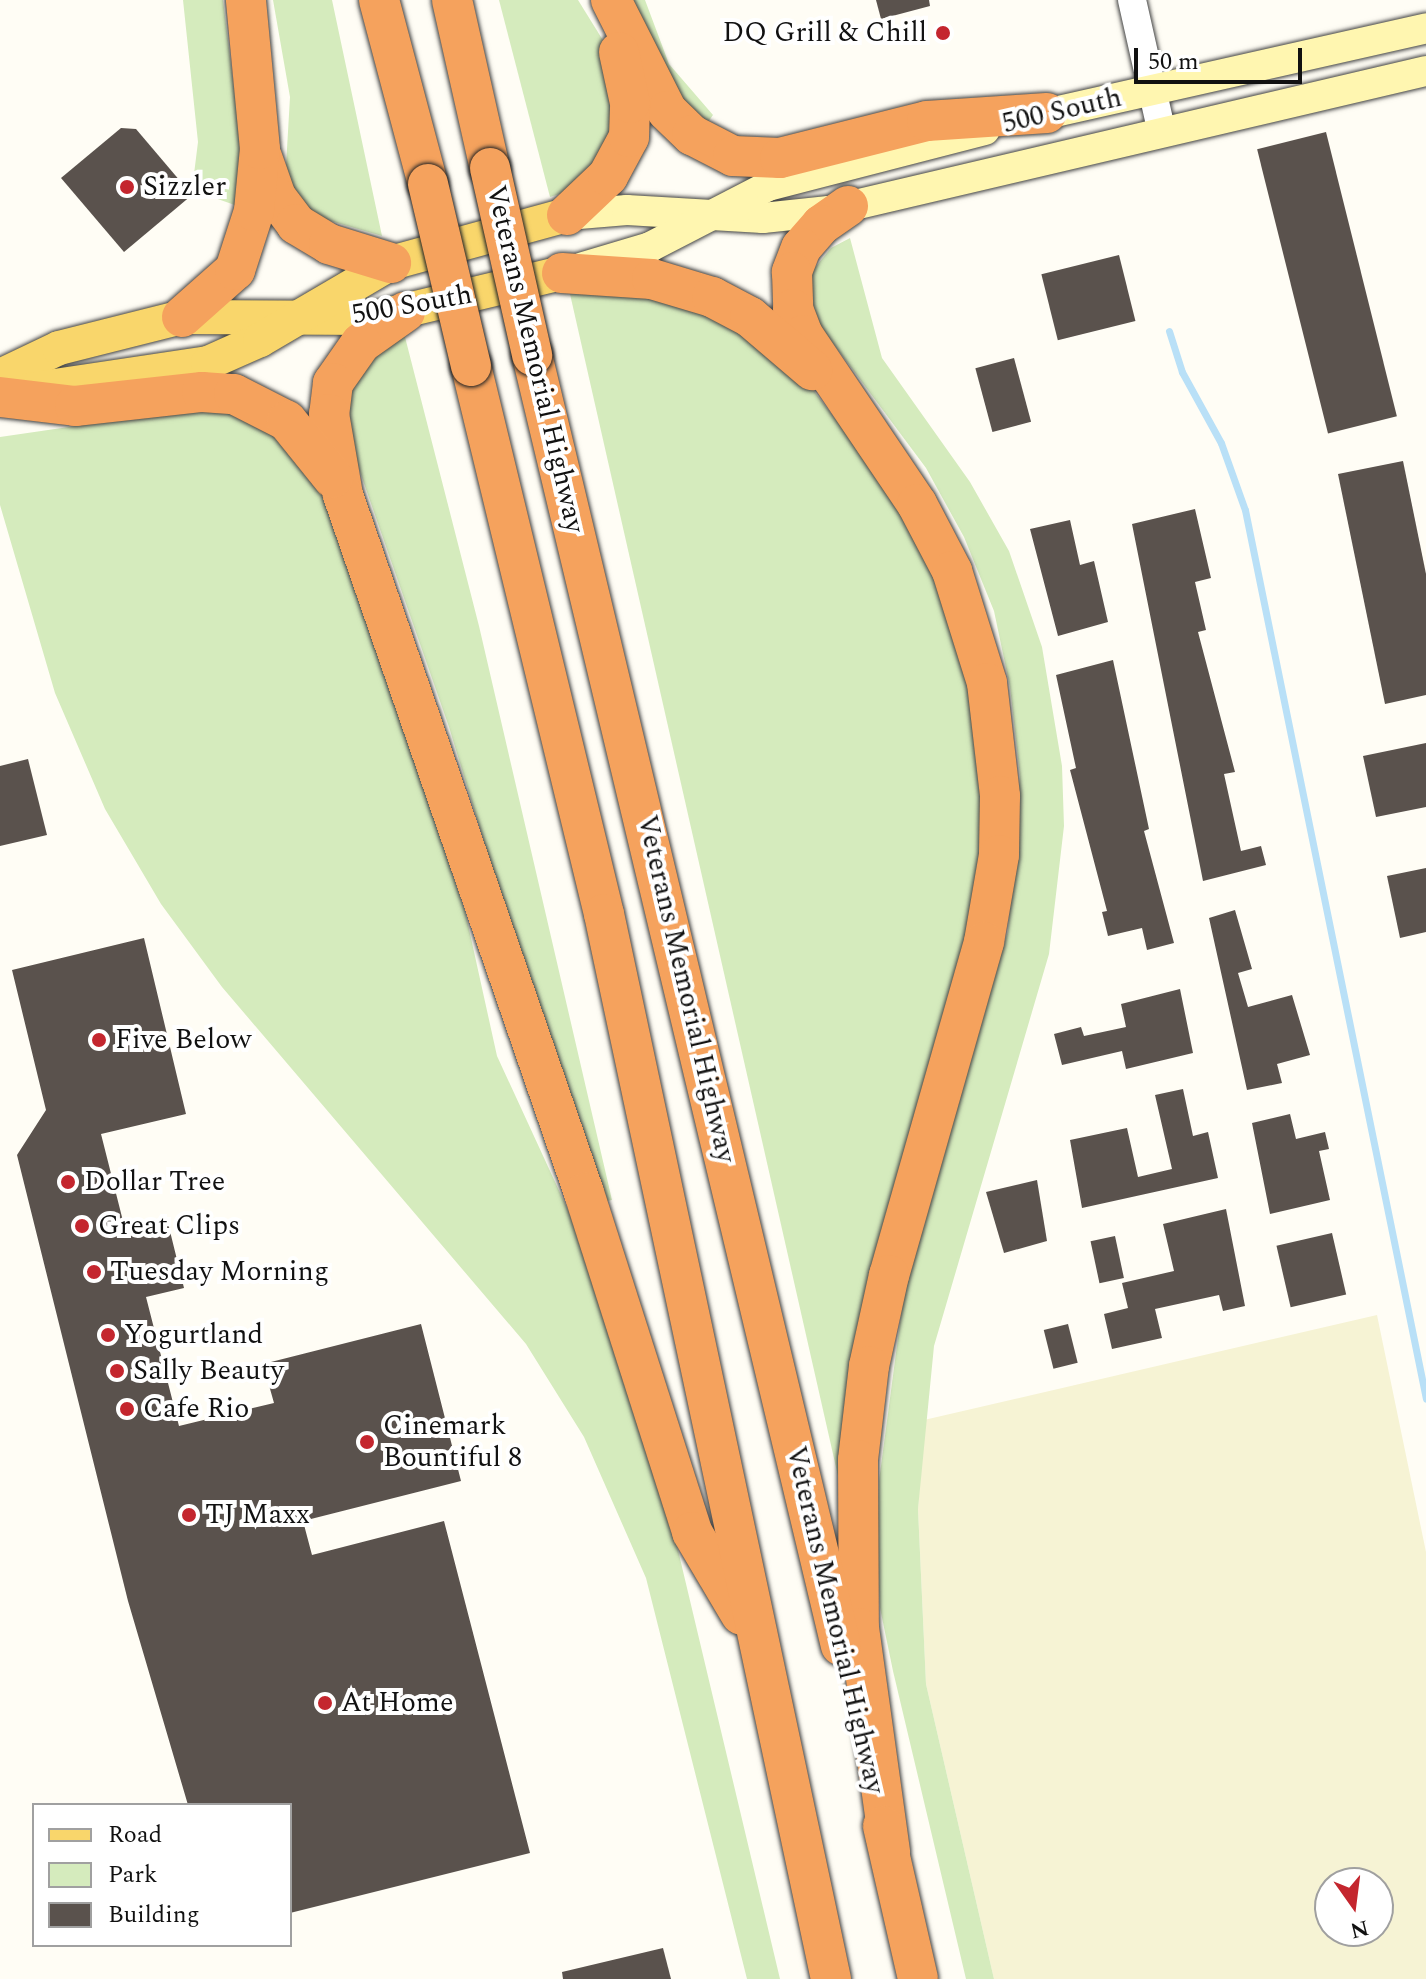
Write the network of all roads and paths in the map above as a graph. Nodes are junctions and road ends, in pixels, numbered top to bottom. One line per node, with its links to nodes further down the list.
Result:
1 (246, 0): 12 (highway)
2 (379, 0): 25 (highway, bridge)
3 (452, 0): 26 (highway, Veterans Memorial Highway, bridge)
4 (602, 0): 14 (highway)
5 (611, 0): 10 (highway)
6 (1132, 0): 9 (street)
7 (1426, 28): 9 (main road, 500 South)
8 (1426, 71): 11 (main road, 500 South)
9 (1153, 90): 10 (main road, 500 South); 11 (street)
10 (1047, 113): 15 (main road, 500 South)
11 (1161, 129): 13 (main road, 500 South)
12 (260, 149): 16 (highway); 19 (highway)
13 (848, 206): 15 (main road, 500 South); 23 (highway)
14 (567, 215): 15 (main road, 500 South); 16 (main road, 500 South)
15 (705, 216): 17 (main road, 500 South)
16 (391, 263): 20 (main road, 500 South)
17 (562, 273): 18 (main road, 500 South); 23 (highway)
18 (405, 312): 20 (main road, 500 South); 24 (highway)
19 (182, 317): 20 (main road, 500 South); 21 (main road, 500 South)
20 (297, 317): 22 (main road, 500 South)
21 (0, 376)
22 (0, 395): 24 (highway)
23 (868, 433): 26 (highway)
24 (343, 495): 25 (highway)
25 (759, 1646): 27 (highway)
26 (890, 1852): 28 (highway, Veterans Memorial Highway)
27 (831, 1979)
28 (918, 1979)

